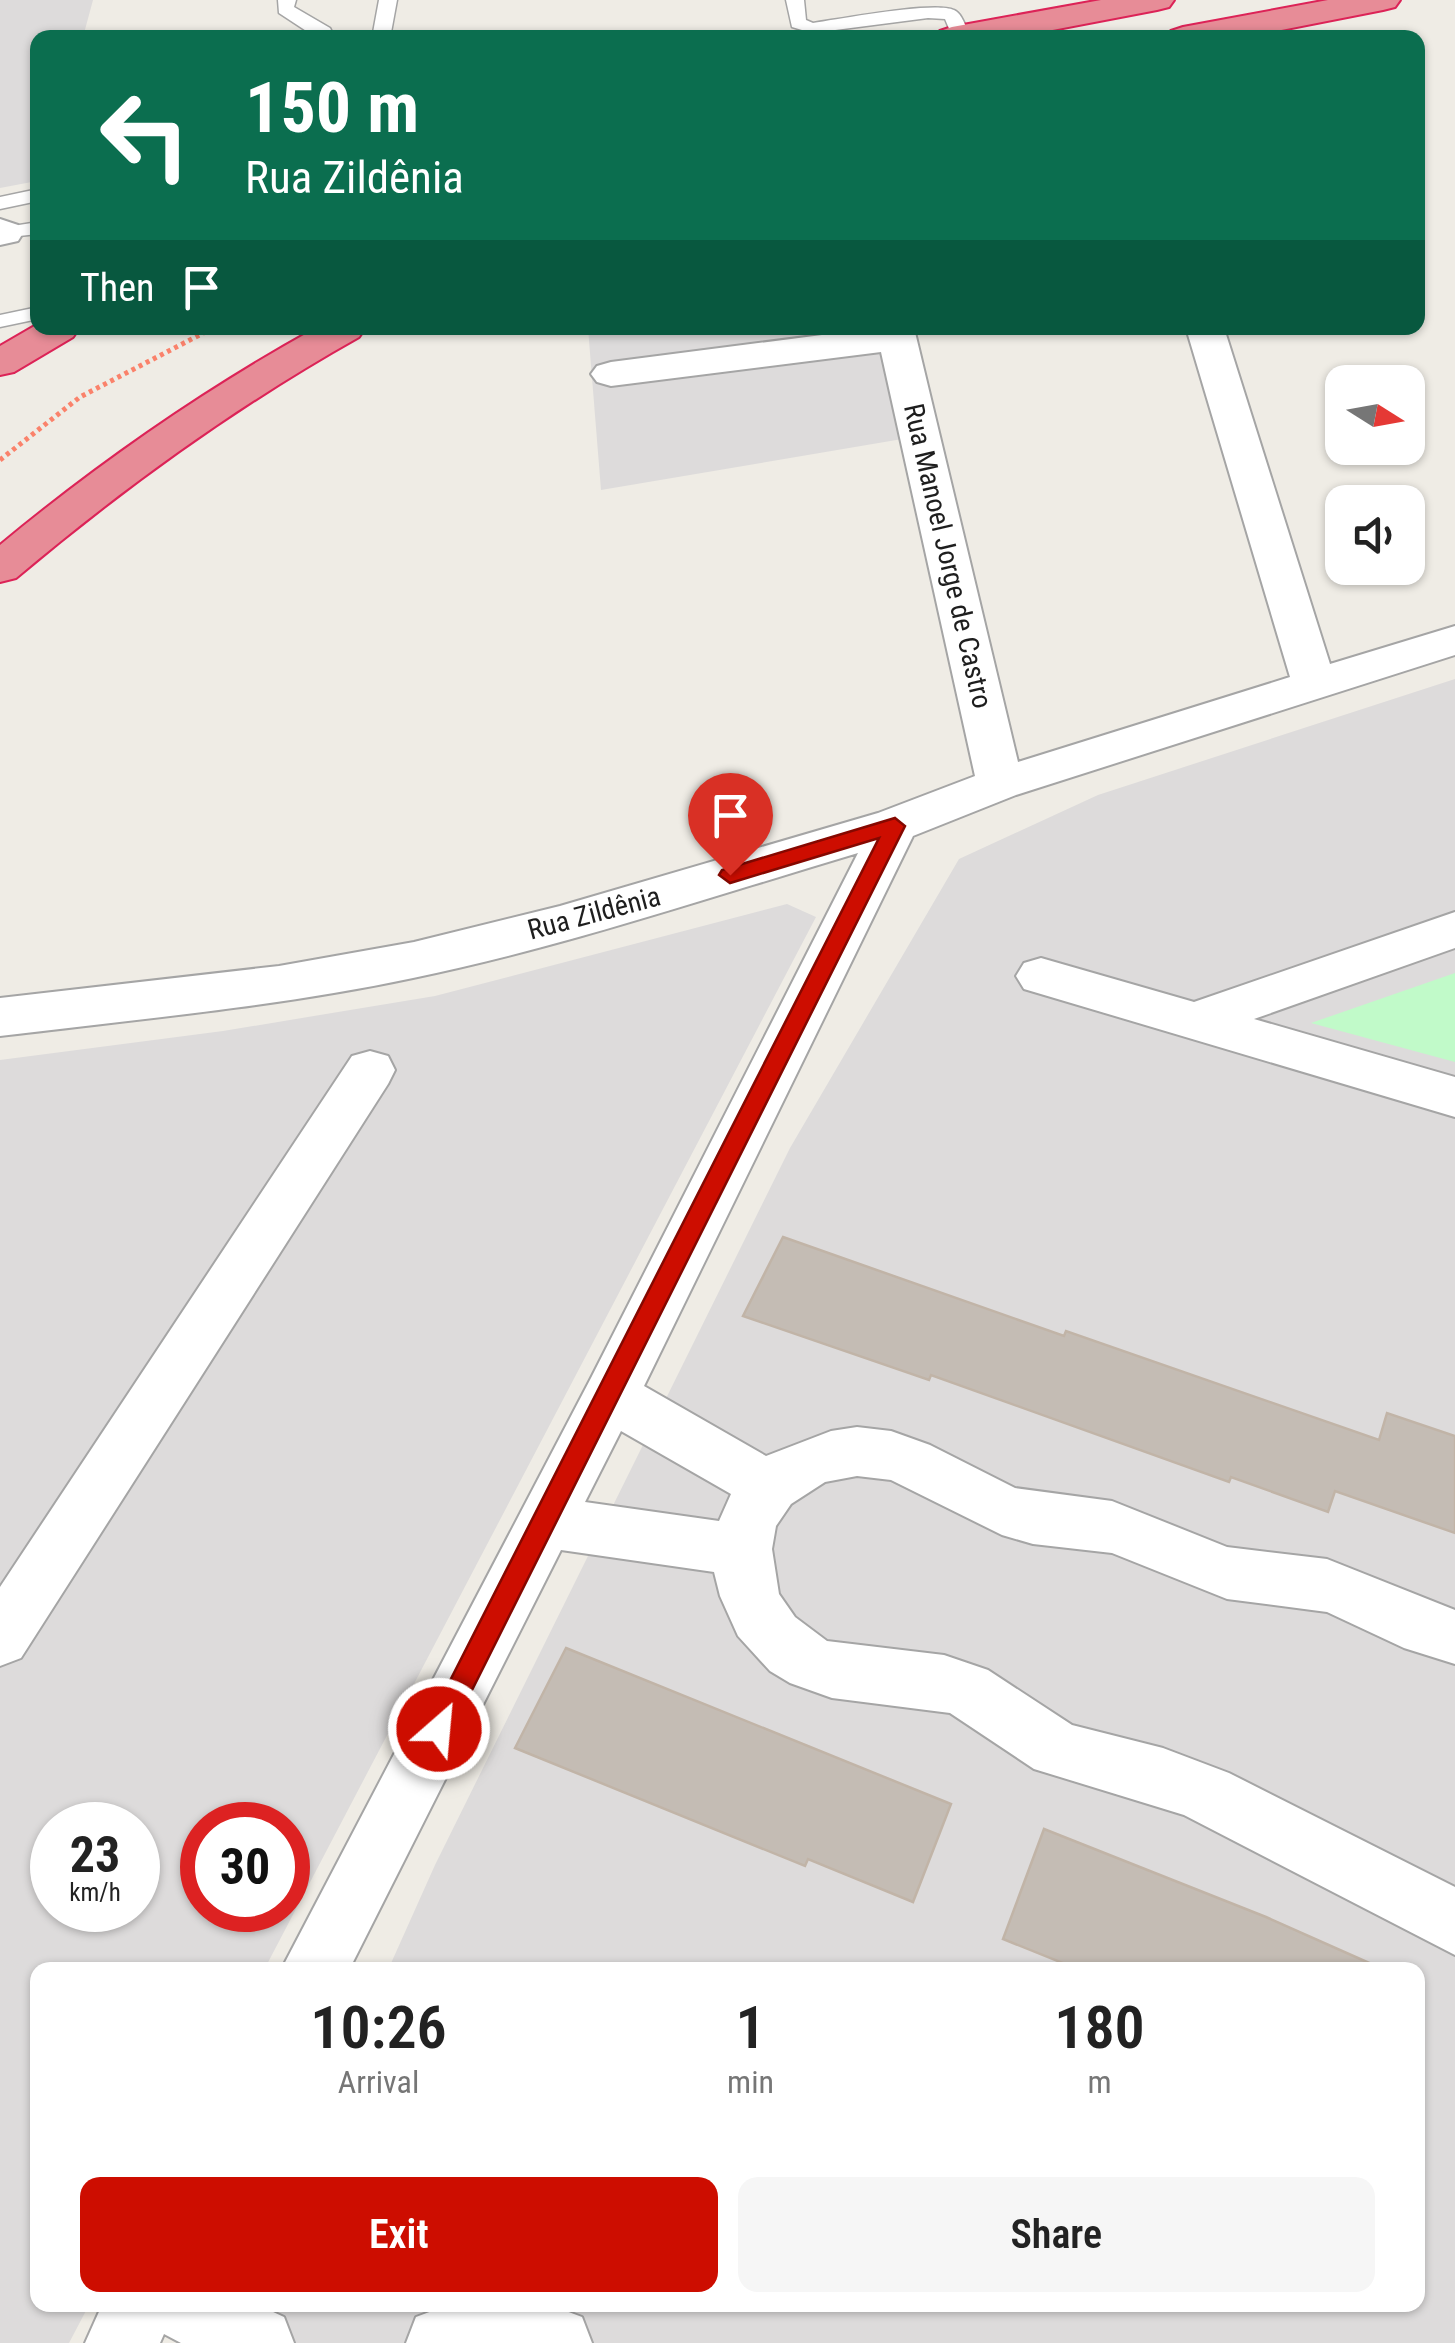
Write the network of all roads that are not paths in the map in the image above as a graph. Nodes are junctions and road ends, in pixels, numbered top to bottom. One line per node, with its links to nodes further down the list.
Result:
1 (287, 0): 6 (lane)
2 (388, 0): 7 (lane)
3 (795, 0): 8 (lane)
4 (1383, 0): 10 (highway)
5 (1133, 2): 9 (highway)
6 (321, 30)
7 (382, 30)
8 (954, 30)
9 (991, 30)
10 (1225, 30)
11 (30, 203): 12 (lane)
12 (8, 226)
13 (30, 315): 14 (lane)
14 (0, 321)
15 (48, 335): 20 (highway)
16 (331, 335): 22 (highway)
17 (883, 335): 21 (street)
18 (897, 335): 25 (street, Rua Manoel Jorge de Castro)
19 (1208, 335): 24 (street)
20 (0, 362)
21 (610, 374)
22 (0, 568)
23 (1455, 640): 24 (street, Rua Zildênia)
24 (1314, 684): 25 (street, Rua Zildênia)
25 (1000, 784): 26 (street, Rua Zildênia)
26 (895, 826): 29 (street, Rua Zildênia); 33 (street)
27 (1455, 930): 30 (street)
28 (1040, 976): 30 (street)
29 (0, 1017)
30 (1196, 1020): 32 (street)
31 (370, 1070): 38 (street)
32 (1455, 1096)
33 (610, 1395): 34 (street); 35 (street)
34 (770, 1486): 36 (street); 37 (street)
35 (546, 1522): 36 (street); 40 (street)
36 (740, 1550): 39 (street)
37 (1455, 1637)
38 (0, 1638)
39 (1455, 1922)
40 (318, 1962)
41 (136, 2312): 43 (street)
42 (195, 2312): 44 (street)
43 (121, 2343)
44 (258, 2343)
45 (442, 2343): 46 (street)
46 (556, 2343)

